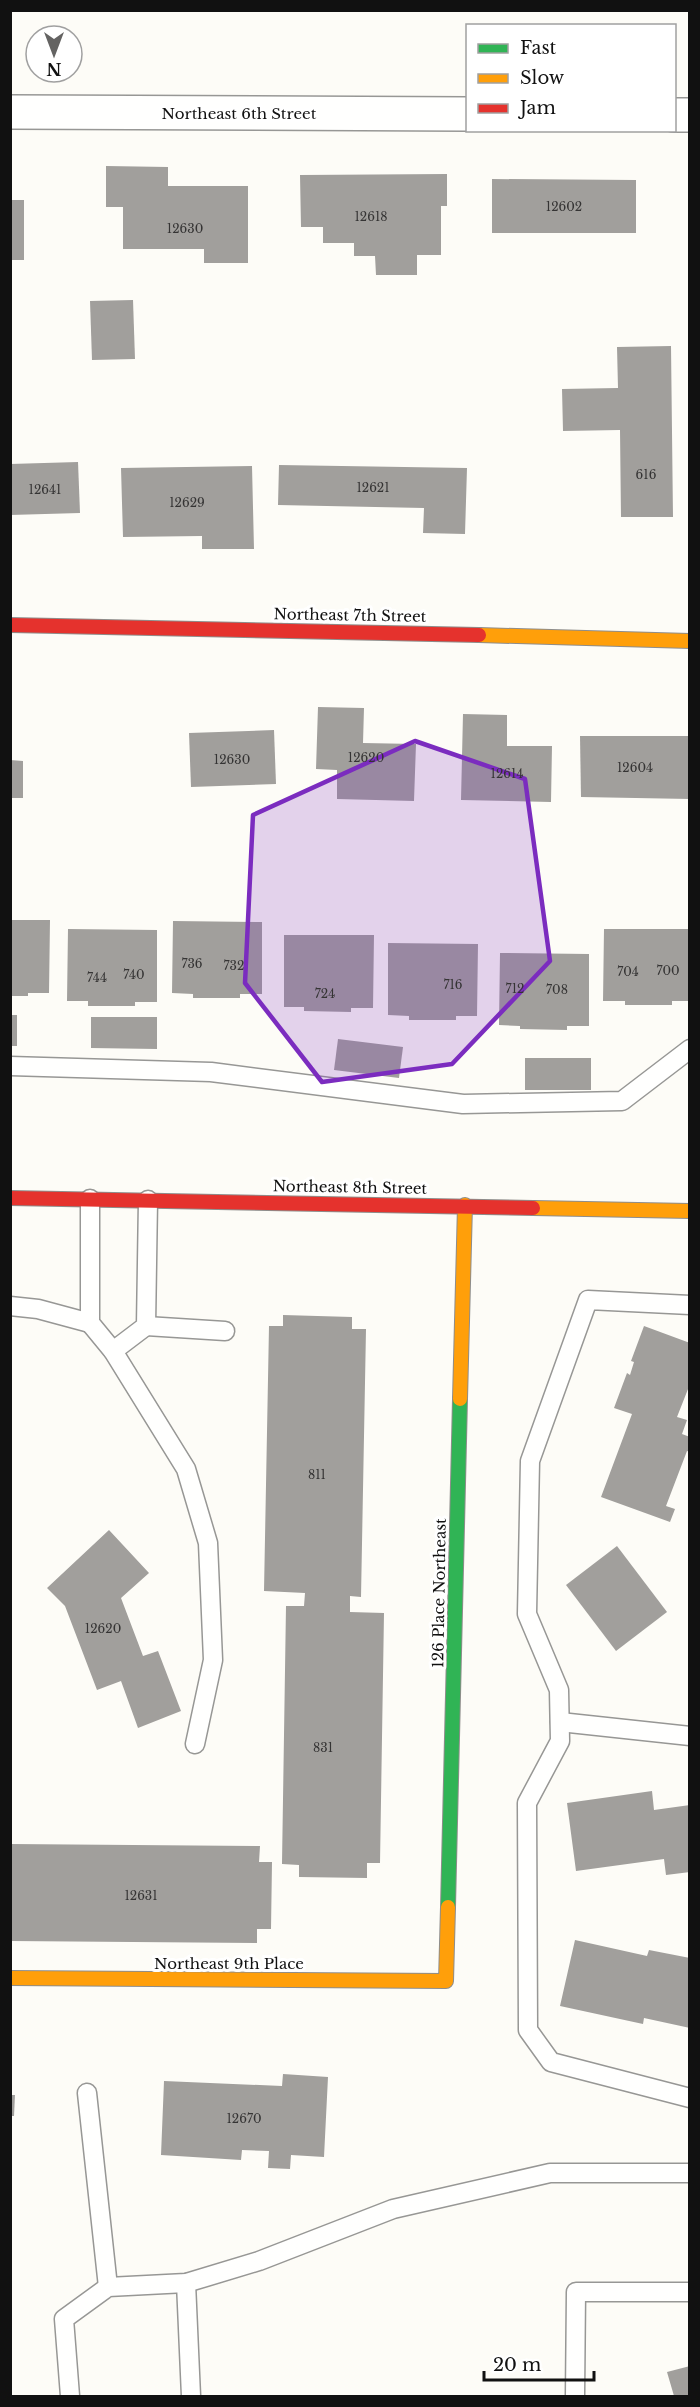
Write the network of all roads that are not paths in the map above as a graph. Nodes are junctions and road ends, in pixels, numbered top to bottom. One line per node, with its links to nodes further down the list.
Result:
1 (10, 112): 2 (street, Northeast 6th Street)
2 (466, 114)
3 (10, 625): 4 (street, Northeast 7th Street)
4 (690, 641)
5 (690, 1049): 6 (lane)
6 (10, 1066)
7 (10, 1198): 8 (street, Northeast 8th Street)
8 (90, 1199): 9 (street, Northeast 8th Street); 14 (lane)
9 (148, 1200): 10 (street, Northeast 8th Street); 15 (lane)
10 (465, 1205): 11 (street, Northeast 8th Street); 22 (street, 126 Place Northeast)
11 (690, 1210)
12 (690, 1305): 18 (lane)
13 (10, 1306): 14 (lane)
14 (90, 1323): 17 (lane)
15 (146, 1326): 16 (lane); 17 (lane)
16 (225, 1331)
17 (113, 1351): 20 (lane)
18 (560, 1722): 19 (lane); 24 (lane)
19 (690, 1737)
20 (195, 1744)
21 (10, 1978): 22 (street, Northeast 9th Place)
22 (447, 1981)
23 (87, 2093): 27 (lane)
24 (690, 2098)
25 (690, 2173): 26 (lane)
26 (186, 2283): 27 (lane); 30 (lane)
27 (108, 2287): 29 (lane)
28 (690, 2292): 31 (lane)
29 (70, 2397)
30 (191, 2397)
31 (575, 2397)

